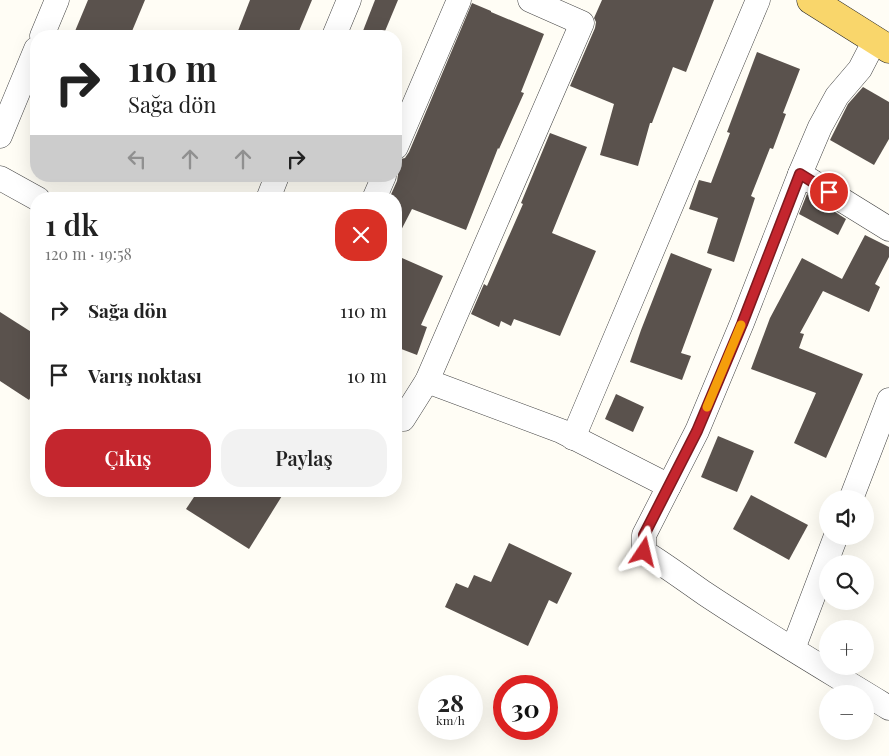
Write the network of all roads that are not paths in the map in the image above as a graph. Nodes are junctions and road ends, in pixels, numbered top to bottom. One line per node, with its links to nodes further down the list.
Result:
1 (57, 0): 7 (street)
2 (349, 0): 8 (street)
3 (459, 0): 11 (street)
4 (530, 0): 17 (street)
5 (758, 0): 20 (street)
6 (811, 0): 9 (main road)
7 (44, 30)
8 (336, 30)
9 (882, 45): 13 (street)
10 (30, 64): 12 (street)
11 (402, 133)
12 (0, 136)
13 (800, 174): 16 (street); 21 (street)
14 (0, 178): 15 (street)
15 (30, 195)
16 (889, 229)
17 (427, 381): 19 (street); 20 (street)
18 (889, 400): 22 (street)
19 (402, 419)
20 (573, 438): 21 (street)
21 (669, 486): 24 (street)
22 (854, 490)
23 (833, 545): 24 (street)
24 (793, 649): 25 (street)
25 (889, 708)

